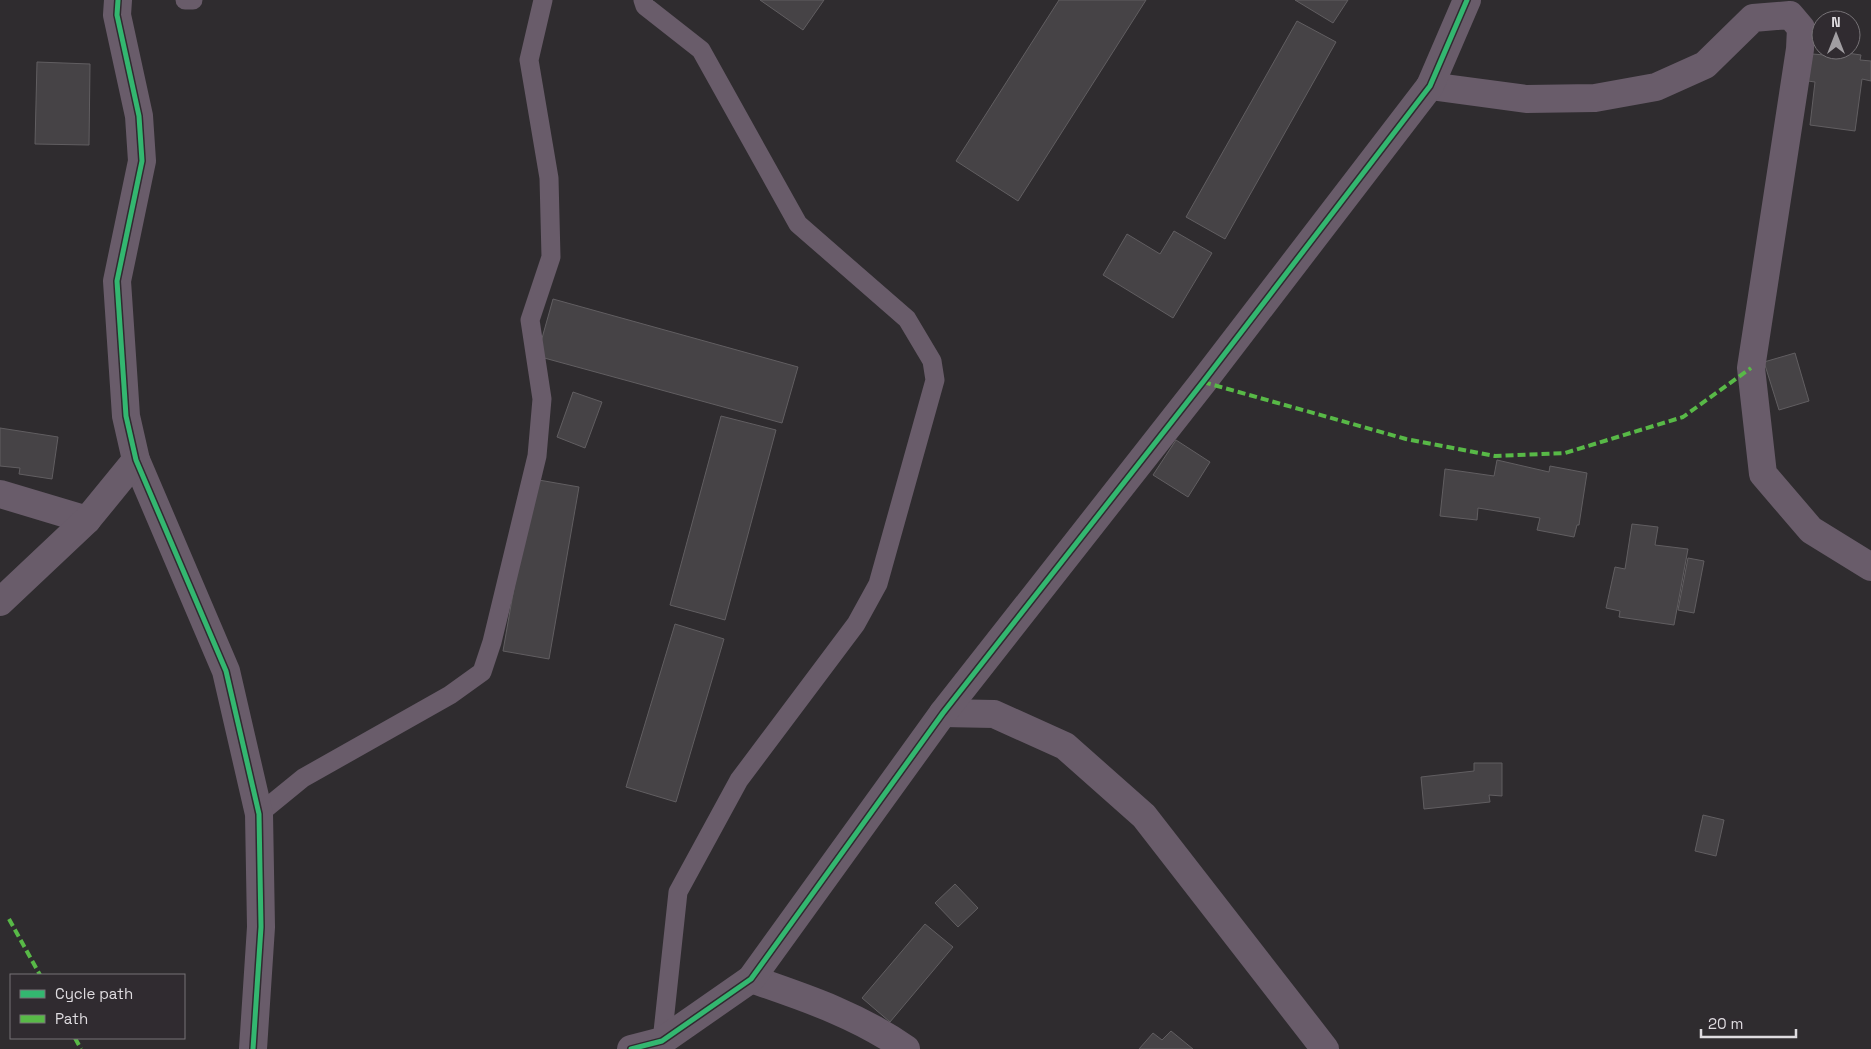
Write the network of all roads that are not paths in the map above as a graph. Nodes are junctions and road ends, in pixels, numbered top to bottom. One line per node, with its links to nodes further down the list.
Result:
1 (118, 0): 8 (street)
2 (185, 0): 3 (lane)
3 (193, 0)
4 (543, 0): 14 (lane)
5 (642, 0): 16 (lane)
6 (1467, 0): 7 (street)
7 (1430, 86): 11 (street); 13 (street)
8 (136, 460): 10 (street); 14 (street)
9 (0, 494): 10 (street)
10 (87, 520): 12 (street)
11 (1871, 567)
12 (0, 602)
13 (943, 713): 15 (street); 20 (street)
14 (259, 814): 17 (street)
15 (751, 980): 16 (street); 19 (street)
16 (662, 1041): 18 (street)
17 (253, 1049)
18 (631, 1049)
19 (906, 1049)
20 (1324, 1049)

